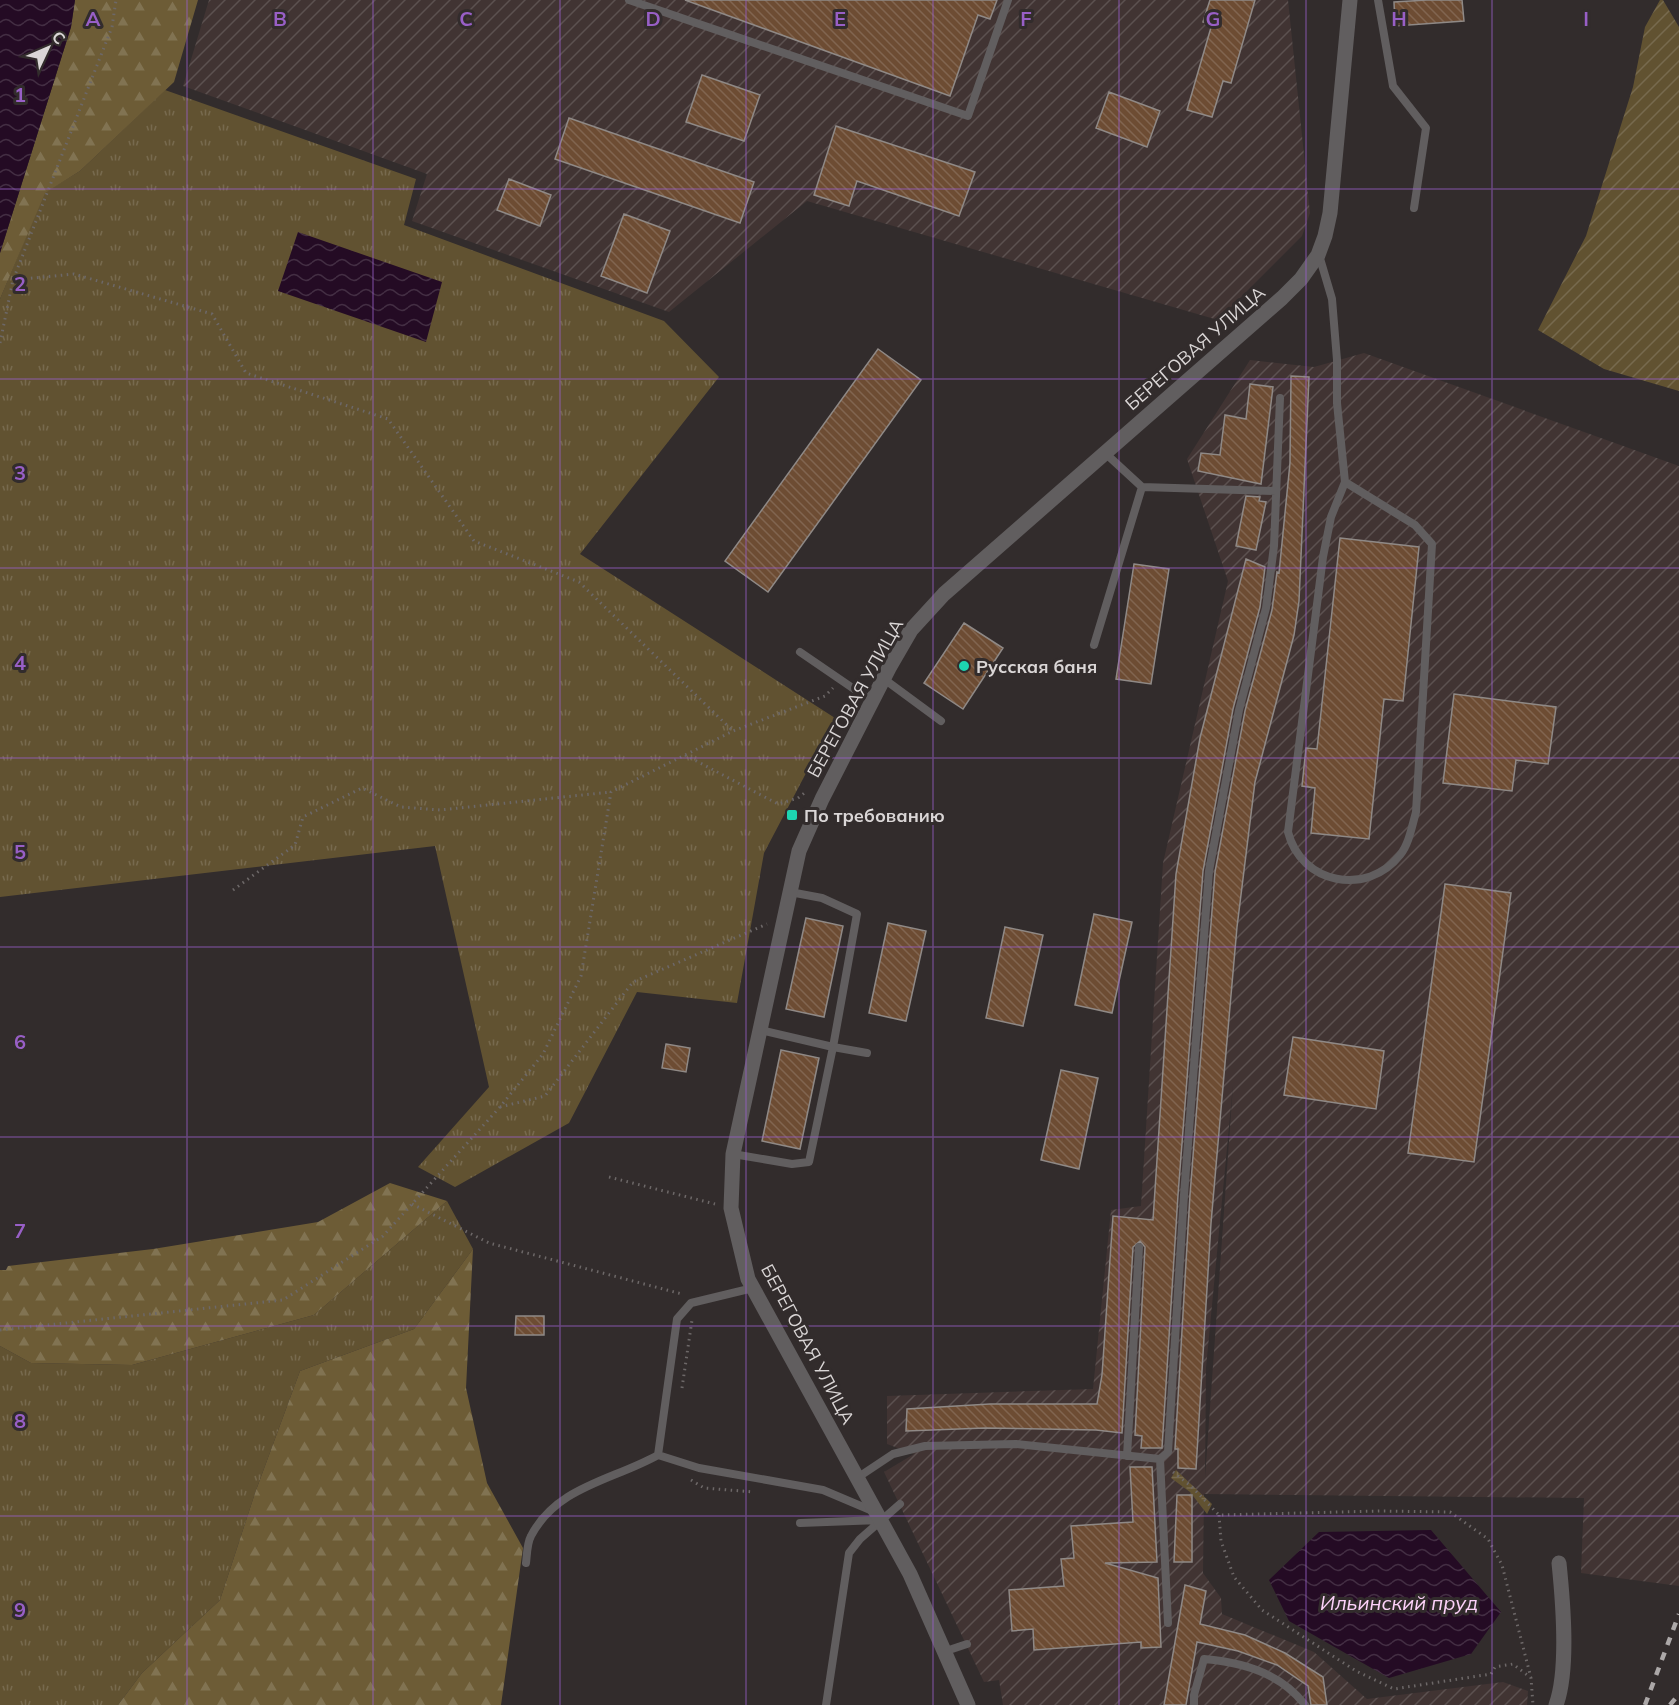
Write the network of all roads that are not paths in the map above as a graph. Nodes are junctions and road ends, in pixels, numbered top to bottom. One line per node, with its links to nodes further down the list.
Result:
1 (629, 0): 2 (lane)
2 (1008, 0)
3 (1350, 0): 6 (street, БЕРЕГОВАЯ УЛИЦА)
4 (1378, 0): 5 (lane)
5 (1414, 207)
6 (1318, 255): 8 (street, БЕРЕГОВАЯ УЛИЦА); 9 (lane)
7 (1280, 398): 11 (lane)
8 (1104, 452): 10 (lane); 14 (street, БЕРЕГОВАЯ УЛИЦА)
9 (1345, 483): 9 (lane)
10 (1142, 487): 11 (lane); 12 (lane)
11 (1276, 491): 26 (lane)
12 (1094, 645)
13 (800, 652): 15 (lane)
14 (884, 679): 15 (street, БЕРЕГОВАЯ УЛИЦА); 16 (lane)
15 (873, 702): 17 (street, БЕРЕГОВАЯ УЛИЦА)
16 (941, 721)
17 (790, 892): 18 (street, БЕРЕГОВАЯ УЛИЦА); 19 (lane)
18 (760, 1030): 19 (lane); 21 (street, БЕРЕГОВАЯ УЛИЦА)
19 (833, 1047): 20 (lane); 21 (lane)
20 (867, 1053)
21 (733, 1154): 23 (street, БЕРЕГОВАЯ УЛИЦА)
22 (1139, 1247): 25 (lane)
23 (753, 1288): 24 (lane); 27 (street, БЕРЕГОВАЯ УЛИЦА)
24 (658, 1455): 29 (lane); 31 (lane)
25 (1127, 1456): 26 (lane); 27 (lane)
26 (1160, 1459): 33 (lane)
27 (857, 1478): 29 (street, БЕРЕГОВАЯ УЛИЦА)
28 (900, 1504): 29 (lane)
29 (878, 1516): 30 (lane); 35 (street, БЕРЕГОВАЯ УЛИЦА); 36 (lane)
30 (800, 1523)
31 (526, 1563)
32 (1559, 1563): 40 (street)
33 (1168, 1623)
34 (967, 1644): 35 (lane)
35 (945, 1651): 37 (street, БЕРЕГОВАЯ УЛИЦА)
36 (826, 1705)
37 (968, 1705)
38 (1194, 1705): 39 (lane)
39 (1305, 1705)
40 (1556, 1705)

